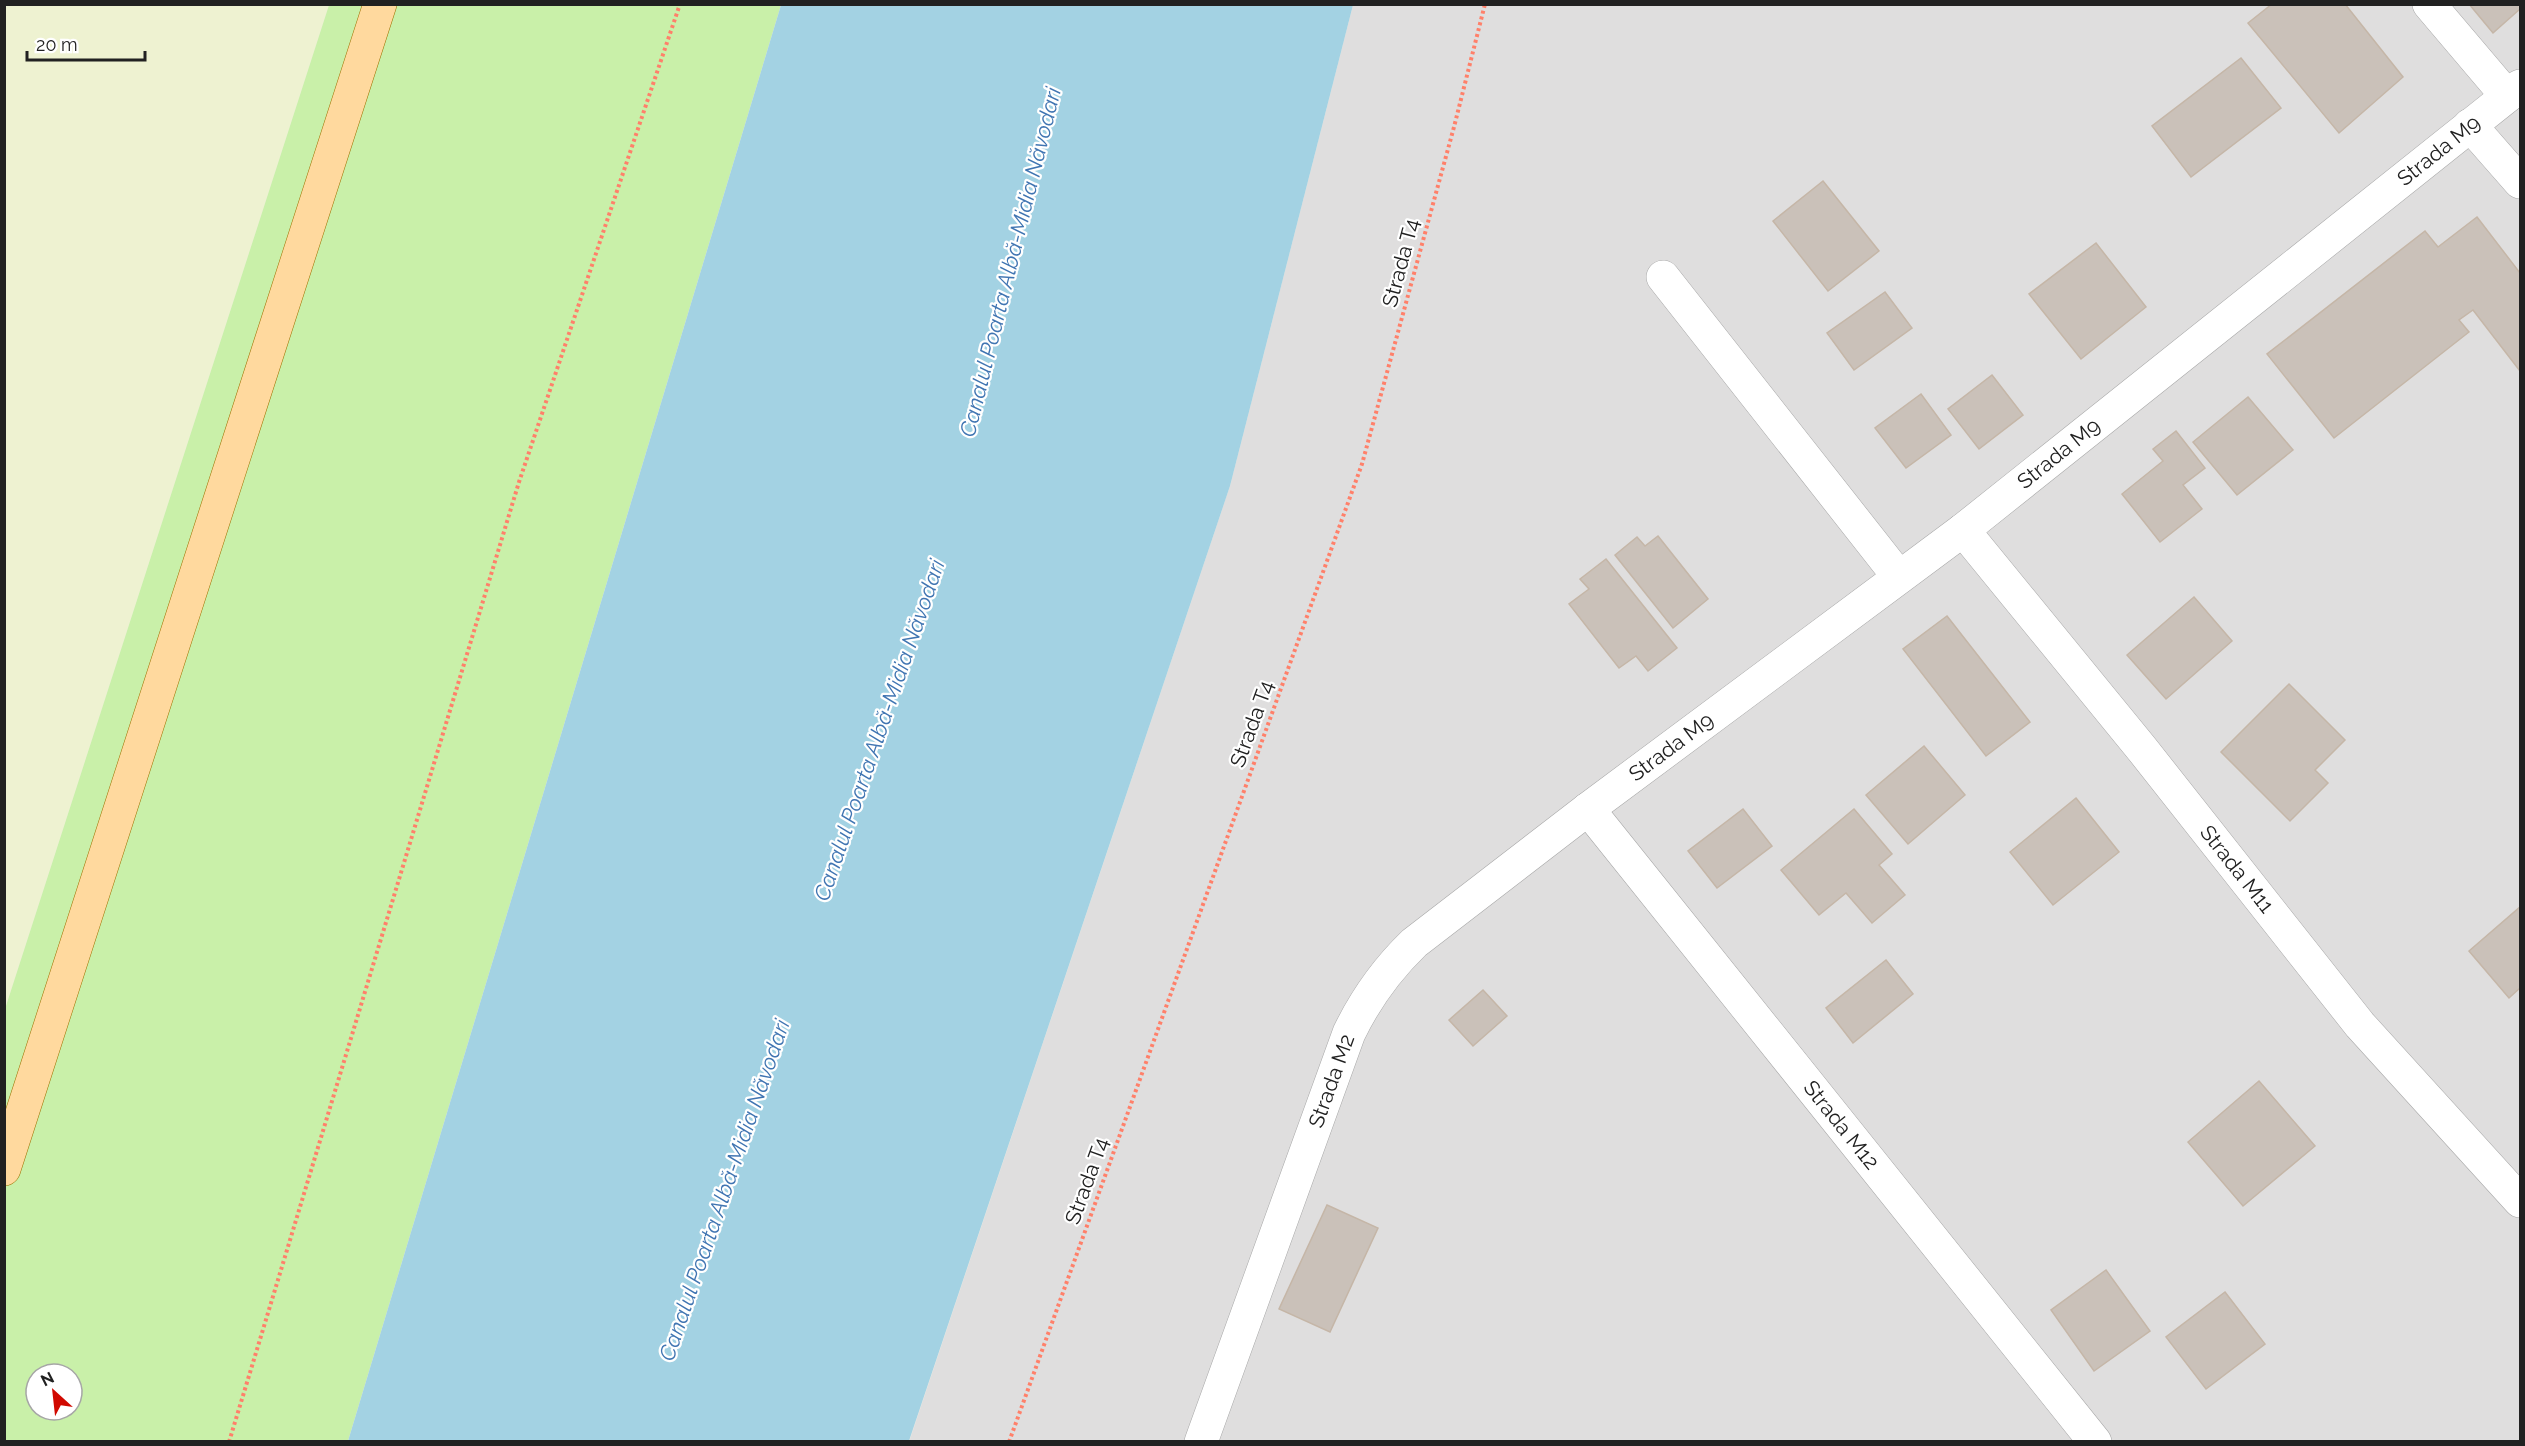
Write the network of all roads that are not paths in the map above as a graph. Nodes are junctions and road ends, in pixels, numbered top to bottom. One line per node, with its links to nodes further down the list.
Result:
1 (380, 4): 10 (main road)
2 (2429, 4): 3 (street)
3 (2514, 91): 4 (street, Strada M9)
4 (2470, 125): 5 (street); 7 (street, Strada M9)
5 (2520, 182)
6 (1663, 277): 8 (street)
7 (1963, 530): 8 (street, Strada M9); 11 (street, Strada M11)
8 (1899, 577): 9 (street, Strada M9)
9 (1588, 809): 12 (street, Strada M2); 13 (street, Strada M12)
10 (4, 1169)
11 (2520, 1201)
12 (1203, 1440)
13 (2095, 1442)

